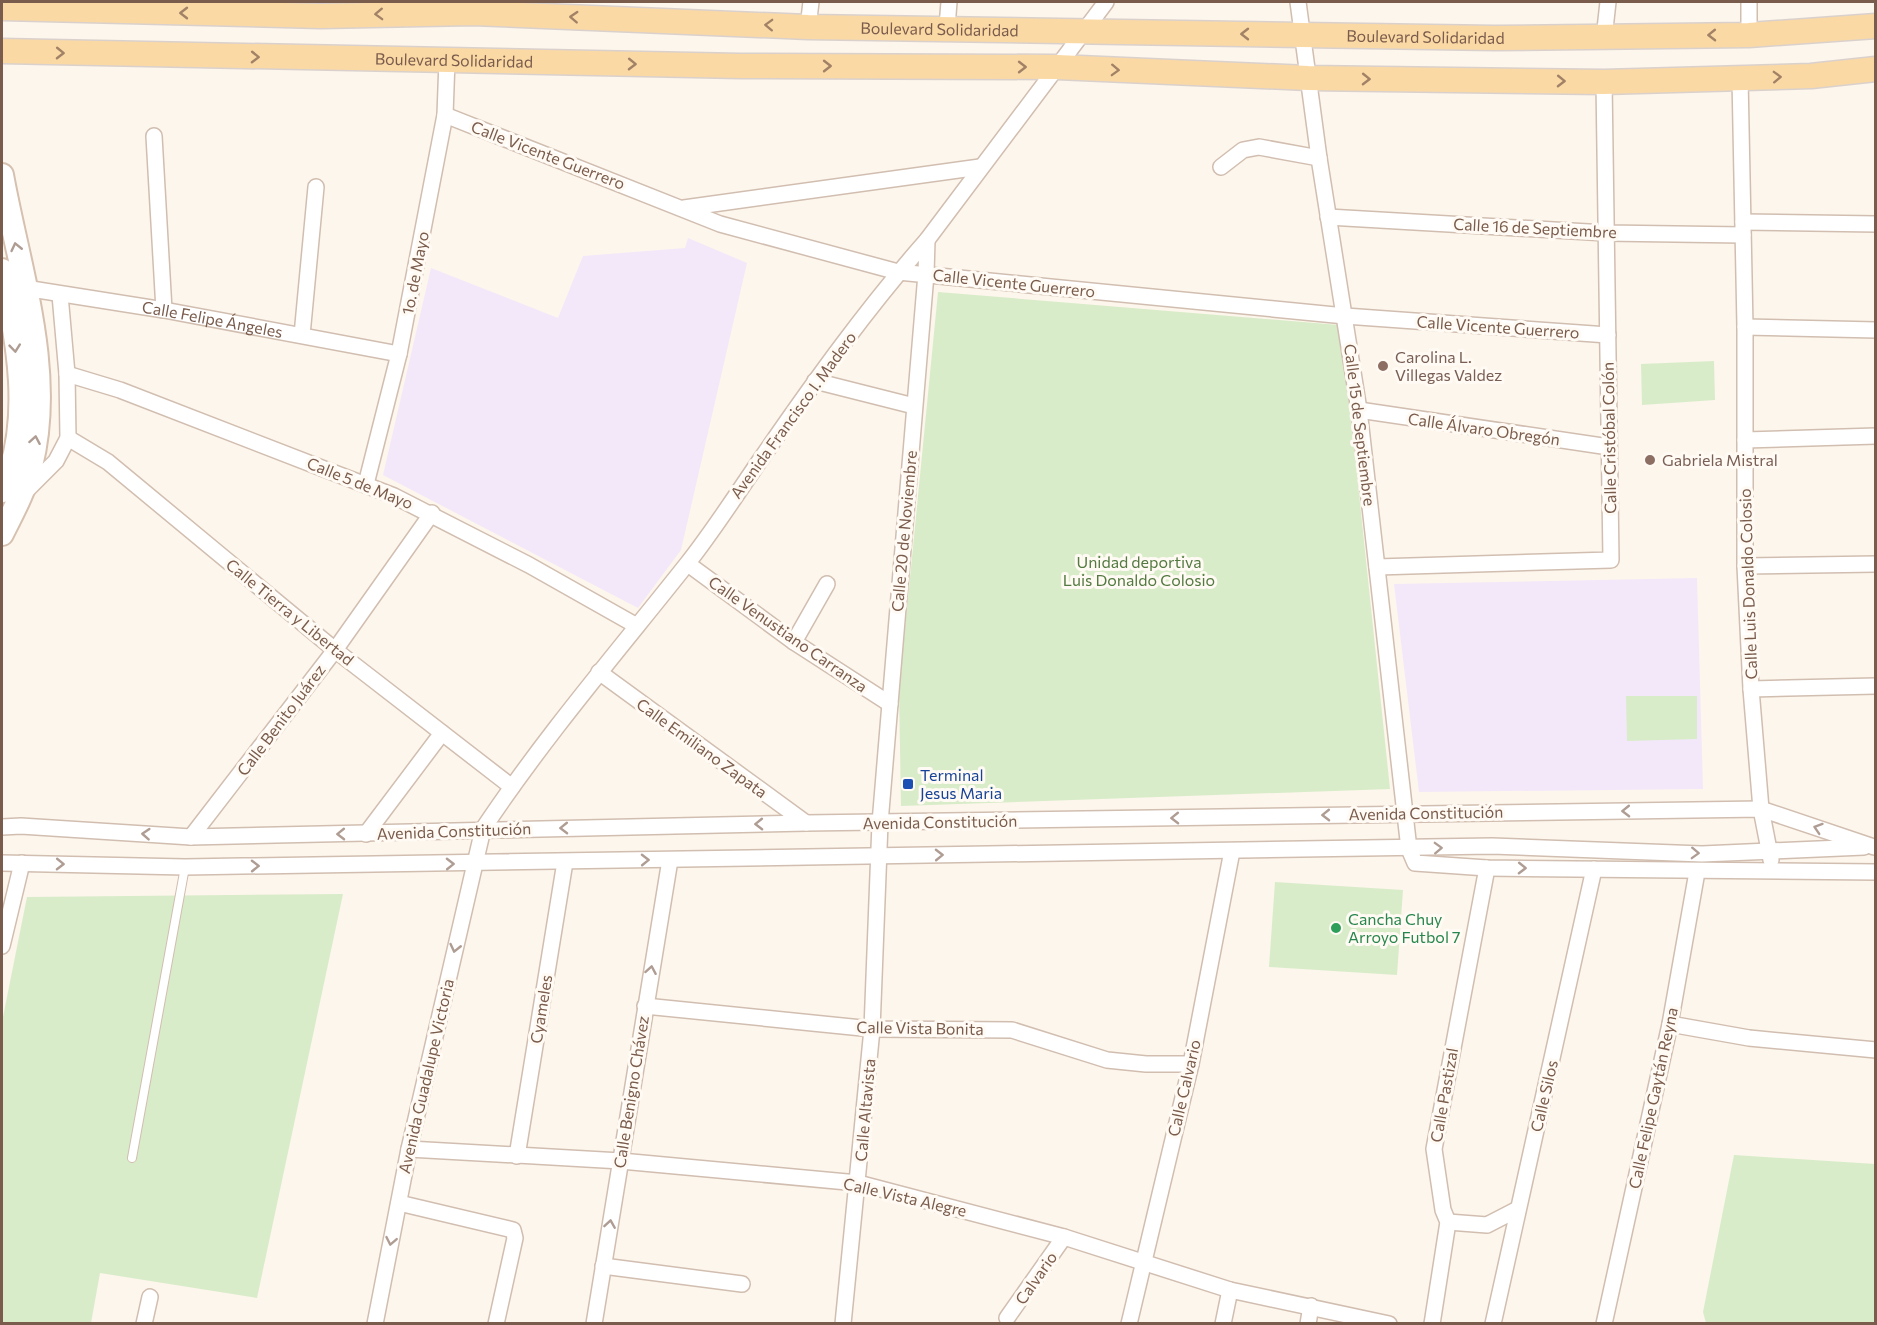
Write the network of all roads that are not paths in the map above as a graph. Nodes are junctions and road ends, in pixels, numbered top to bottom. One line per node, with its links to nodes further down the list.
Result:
1 (811, 2): 13 (street)
2 (949, 2): 14 (street)
3 (1106, 2): 15 (street, Avenida Francisco I. Madero)
4 (1298, 2): 16 (street, Calle 15 de Septiembre)
5 (1608, 2): 18 (street)
6 (1749, 2): 17 (street)
7 (6, 6): 8 (main road, Boulevard Solidaridad)
8 (120, 7): 10 (main road, Boulevard Solidaridad, one-way to 8)
9 (424, 7): 11 (main road, Boulevard Solidaridad, one-way to 11); 13 (main road, Boulevard Solidaridad, one-way to 9)
10 (224, 8): 11 (main road, Boulevard Solidaridad)
11 (321, 9)
12 (1875, 26): 17 (main road, Boulevard Solidaridad)
13 (808, 27): 14 (main road, Boulevard Solidaridad)
14 (947, 27): 15 (main road, Boulevard Solidaridad)
15 (1083, 32): 16 (main road, Boulevard Solidaridad, one-way to 15); 21 (street, Avenida Francisco I. Madero)
16 (1303, 34): 18 (main road, Boulevard Solidaridad); 24 (street, Calle 15 de Septiembre)
17 (1749, 35): 18 (main road, Boulevard Solidaridad, one-way to 18)
18 (1604, 38)
19 (13, 52): 20 (main road, Boulevard Solidaridad, one-way to 20); 22 (main road)
20 (447, 60): 21 (main road, Boulevard Solidaridad, one-way to 21); 27 (street, 1o. de Mayo)
21 (1057, 67): 24 (main road, Boulevard Solidaridad, one-way to 24); 30 (street, Avenida Francisco I. Madero)
22 (2, 68)
23 (1875, 69): 25 (main road, Boulevard Solidaridad, one-way to 23)
24 (1308, 78): 26 (main road, Boulevard Solidaridad, one-way to 26); 29 (street, Calle 15 de Septiembre)
25 (1740, 78): 26 (main road, Boulevard Solidaridad); 37 (street, Calle Luis Donaldo Colosio)
26 (1604, 82): 38 (street, Calle Cristóbal Colón)
27 (446, 115): 34 (street, Calle Vicente Guerrero); 51 (street, 1o. de Mayo)
28 (154, 136): 45 (street)
29 (1319, 158): 31 (street); 35 (street, Calle 15 de Septiembre)
30 (980, 167): 34 (street); 39 (street, Avenida Francisco I. Madero)
31 (1221, 167)
32 (2, 175): 43 (street, one-way to 32)
33 (316, 187): 49 (street)
34 (684, 208): 41 (street, Calle Vicente Guerrero)
35 (1328, 217): 38 (street, Calle 16 de Septiembre); 46 (street, Calle 15 de Septiembre)
36 (1875, 224): 37 (street, Calle 16 de Septiembre)
37 (1743, 229): 38 (street, Calle 16 de Septiembre); 47 (street, Calle Luis Donaldo Colosio)
38 (1606, 233): 50 (street, Calle Cristóbal Colón)
39 (927, 240): 41 (street, Avenida Francisco I. Madero); 42 (street, Calle 20 de Noviembre)
40 (2, 270): 61 (street, one-way to 61)
41 (898, 272): 42 (street, Calle Vicente Guerrero); 53 (street, Avenida Francisco I. Madero)
42 (926, 274): 46 (street, Calle Vicente Guerrero); 54 (street, Calle 20 de Noviembre)
43 (25, 288): 44 (street, Calle Felipe Ángeles); 61 (street, one-way to 43)
44 (60, 295): 45 (street, Calle Felipe Ángeles); 52 (street)
45 (164, 310): 49 (street, Calle Felipe Ángeles)
46 (1346, 316): 50 (street, Calle Vicente Guerrero); 55 (street, Calle 15 de Septiembre)
47 (1745, 327): 48 (street); 58 (street, Calle Luis Donaldo Colosio)
48 (1875, 330)
49 (302, 335): 51 (street, Calle Felipe Ángeles)
50 (1608, 335): 59 (street, Calle Cristóbal Colón)
51 (399, 354): 60 (street, 1o. de Mayo)
52 (67, 374): 57 (street); 60 (street, Calle 5 de Mayo)
53 (815, 381): 54 (street); 64 (street, Avenida Francisco I. Madero)
54 (914, 406): 75 (street, Calle 20 de Noviembre)
55 (1359, 410): 59 (street, Calle Álvaro Obregón); 67 (street, Calle 15 de Septiembre)
56 (1875, 436): 58 (street)
57 (68, 438): 61 (street); 71 (street, Calle Tierra y Libertad)
58 (1744, 440): 66 (street, Calle Luis Donaldo Colosio)
59 (1610, 447): 67 (street, Calle Cristóbal Colón)
60 (366, 484): 62 (street, Calle 5 de Mayo)
61 (11, 493): 63 (street)
62 (432, 513): 69 (street, Calle 5 de Mayo); 71 (street, Calle Benito Juárez)
63 (2, 534)
64 (688, 564): 69 (street, Avenida Francisco I. Madero); 70 (street, Calle Venustiano Carranza)
65 (1875, 564): 66 (street)
66 (1745, 566): 74 (street, Calle Luis Donaldo Colosio)
67 (1377, 567): 79 (street, Calle 15 de Septiembre)
68 (827, 584): 70 (street)
69 (637, 626): 72 (street, Avenida Francisco I. Madero)
70 (794, 642): 75 (street, Calle Venustiano Carranza)
71 (334, 650): 76 (street, Calle Tierra y Libertad); 85 (street, Calle Benito Juárez)
72 (599, 672): 77 (street, Avenida Francisco I. Madero); 80 (street, Calle Emiliano Zapata)
73 (1875, 686): 74 (street)
74 (1750, 689): 78 (street, Calle Luis Donaldo Colosio)
75 (890, 704): 81 (street, Calle 20 de Noviembre)
76 (442, 733): 77 (street, Calle Tierra y Libertad); 84 (street)
77 (512, 786): 83 (street, Avenida Francisco I. Madero)
78 (1761, 809): 79 (street, Avenida Constitución, one-way to 79); 86 (street, Avenida Constitución, one-way to 78); 89 (street, Calle Luis Donaldo Colosio)
79 (1405, 813): 81 (street, Avenida Constitución, one-way to 81); 87 (street, Calle 15 de Septiembre)
80 (806, 823): 81 (street, Avenida Constitución); 83 (street, Avenida Constitución, one-way to 83)
81 (880, 823): 90 (street, Calle Altavista)
82 (2, 827): 85 (street, Avenida Constitución, one-way to 82)
83 (483, 830): 84 (street, Avenida Constitución); 95 (street, Avenida Guadalupe Victoria)
84 (366, 834): 85 (street, Avenida Constitución, one-way to 85)
85 (191, 837)
86 (1875, 847): 89 (street, Avenida Constitución)
87 (1409, 849): 88 (street, Avenida Constitución); 89 (street, Avenida Constitución, one-way to 89); 97 (street)
88 (1232, 851): 90 (street, Avenida Constitución, one-way to 88); 107 (street, Calle Calvario)
89 (1769, 853): 100 (street, Calle Luis Donaldo Colosio)
90 (880, 856): 91 (street, Avenida Constitución); 105 (street, Calle Altavista)
91 (670, 860): 92 (street, Avenida Constitución, one-way to 91); 103 (street, Calle Benigno Chávez, one-way to 91)
92 (564, 862): 95 (street, Avenida Constitución); 109 (street, Cyameles)
93 (2, 863): 94 (street, Avenida Constitución)
94 (22, 863): 96 (street, Avenida Constitución, one-way to 96); 102 (street)
95 (475, 864): 96 (street, Avenida Constitución, one-way to 95); 108 (street, Avenida Guadalupe Victoria, one-way to 108)
96 (185, 867): 110 (lane)
97 (1487, 868): 98 (street, one-way to 98); 115 (street, Calle Pastizal)
98 (1594, 869): 99 (street); 114 (street, Calle Silos)
99 (1697, 872): 100 (street); 104 (street, Calle Felipe Gaytán Reyna)
100 (1775, 872): 101 (street)
101 (1875, 872)
102 (2, 946)
103 (645, 1006): 105 (street, Calle Vista Bonita); 111 (street, Calle Benigno Chávez)
104 (1670, 1024): 106 (street); 135 (street, Calle Felipe Gaytán Reyna)
105 (872, 1029): 107 (street, Calle Vista Bonita); 112 (street, Calle Altavista)
106 (1875, 1050)
107 (1191, 1064): 117 (street, Calle Calvario)
108 (409, 1149): 109 (street, Calle Vista Alegre); 113 (street, Avenida Guadalupe Victoria)
109 (518, 1156): 111 (street, Calle Vista Alegre)
110 (132, 1158)
111 (621, 1161): 112 (street, Calle Vista Alegre); 118 (street, Calle Benigno Chávez, one-way to 111)
112 (858, 1183): 116 (street, Calle Vista Alegre); 128 (street, Calle Altavista)
113 (399, 1203): 125 (street, Avenida Guadalupe Victoria, one-way to 125); 126 (street)
114 (1518, 1209): 115 (street); 134 (street, Calle Silos)
115 (1448, 1222): 133 (street, Calle Pastizal)
116 (1065, 1237): 117 (street, Calle Vista Alegre); 123 (street, Calvario)
117 (1144, 1264): 120 (street, Calle Vista Alegre); 129 (street, Calle Calvario)
118 (603, 1266): 119 (street); 127 (street, Calle Benigno Chávez)
119 (742, 1284)
120 (1230, 1290): 122 (street, Calle Vista Alegre); 130 (street)
121 (150, 1297): 124 (street)
122 (1311, 1306): 131 (street); 132 (street, Calle Vista Alegre)
123 (1007, 1318)
124 (144, 1323)
125 (375, 1323)
126 (496, 1323)
127 (594, 1323)
128 (843, 1323)
129 (1129, 1323)
130 (1223, 1323)
131 (1308, 1323)
132 (1389, 1323)
133 (1432, 1323)
134 (1493, 1323)
135 (1604, 1323)

